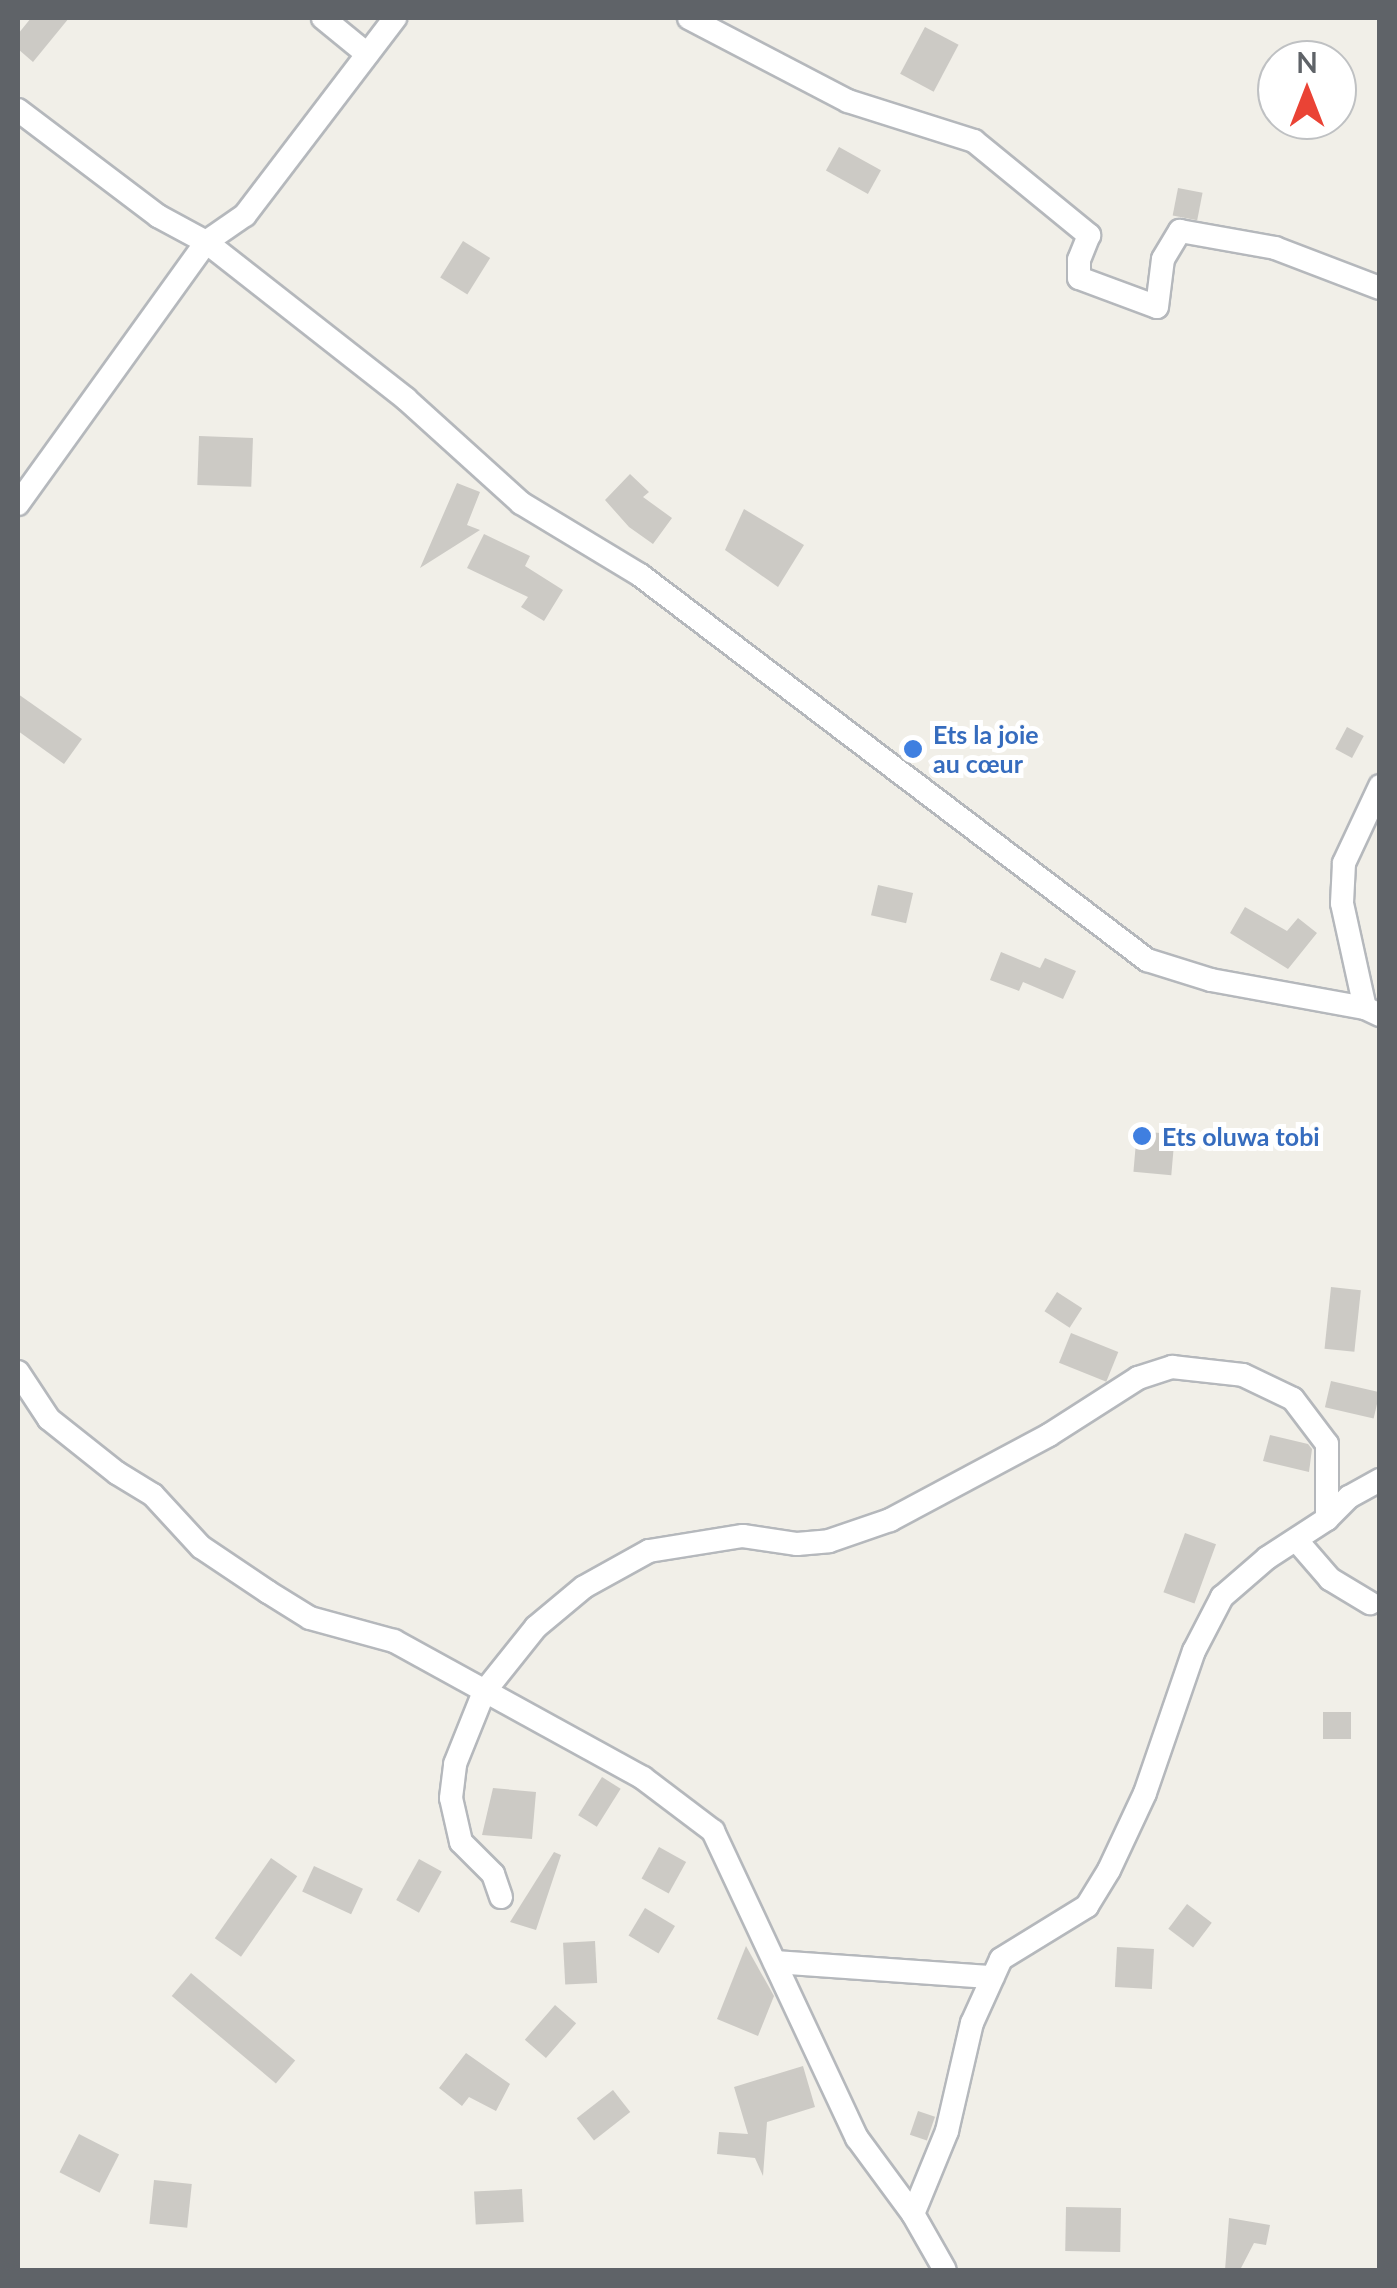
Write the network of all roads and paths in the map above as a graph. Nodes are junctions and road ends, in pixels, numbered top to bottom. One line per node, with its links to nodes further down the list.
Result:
1 (323, 18): 4 (street)
2 (395, 18): 4 (street)
3 (690, 18): 9 (street)
4 (367, 54): 6 (street)
5 (18, 110): 7 (street)
6 (245, 215): 7 (street); 8 (street)
7 (158, 216): 8 (street)
8 (206, 242): 10 (street); 12 (street)
9 (1380, 288)
10 (18, 504)
11 (1380, 786): 12 (street)
12 (1372, 1012)
13 (18, 1372): 18 (street)
14 (1380, 1480): 15 (street)
15 (1327, 1520): 16 (street); 18 (street)
16 (1298, 1542): 17 (street); 21 (street)
17 (1370, 1603)
18 (484, 1692): 19 (street); 20 (street)
19 (501, 1896)
20 (775, 1962): 21 (street); 22 (street)
21 (992, 1978): 22 (street)
22 (913, 2214): 23 (street)
23 (945, 2270)

